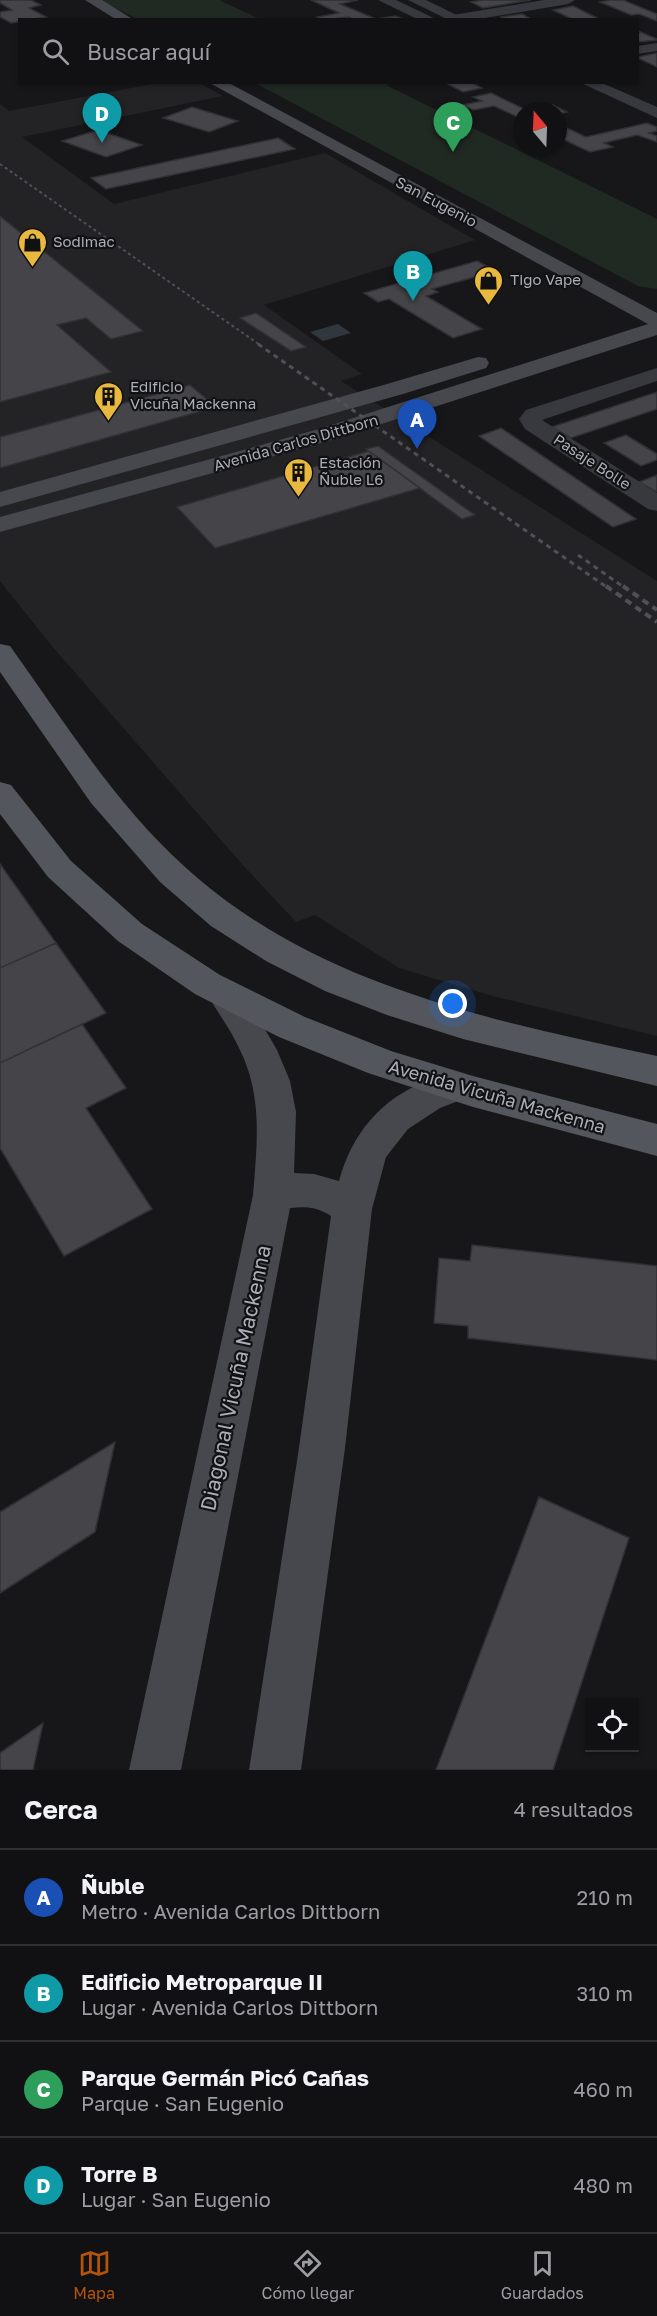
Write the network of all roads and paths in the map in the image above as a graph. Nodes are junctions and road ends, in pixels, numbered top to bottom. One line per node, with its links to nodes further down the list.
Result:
1 (92, 0): 7 (main road)
2 (385, 0): 8 (street)
3 (415, 0): 9 (street)
4 (568, 0): 10 (street)
5 (81, 9): 6 (main road)
6 (97, 18)
7 (124, 18)
8 (427, 18)
9 (453, 18)
10 (461, 18)
11 (657, 46): 12 (street)
12 (639, 50)
13 (220, 84): 20 (main road, San Eugenio)
14 (251, 84): 19 (main road, San Eugenio)
15 (591, 84): 18 (street)
16 (623, 84): 17 (street)
17 (657, 99)
18 (657, 113)
19 (584, 262)
20 (650, 303): 21 (main road); 22 (main road, San Eugenio)
21 (613, 320)
22 (657, 321)
23 (657, 328): 28 (main road, Avenida Carlos Dittborn)
24 (495, 358): 26 (main road, Avenida Carlos Dittborn)
25 (657, 374): 27 (street, Pasaje Bolle)
26 (0, 500)
27 (655, 515)
28 (0, 525)
29 (0, 652): 32 (main road)
30 (0, 792): 31 (main road, Avenida Vicuña Mackenna)
31 (225, 994): 33 (main road, Avenida Vicuña Mackenna); 35 (main road, Diagonal Vicuña Mackenna)
32 (657, 1071)
33 (453, 1088): 34 (main road, Avenida Vicuña Mackenna); 36 (main road)
34 (657, 1140)
35 (273, 1195): 36 (main road); 37 (main road, Diagonal Vicuña Mackenna)
36 (352, 1209): 38 (main road)
37 (155, 1770)
38 (275, 1770)

